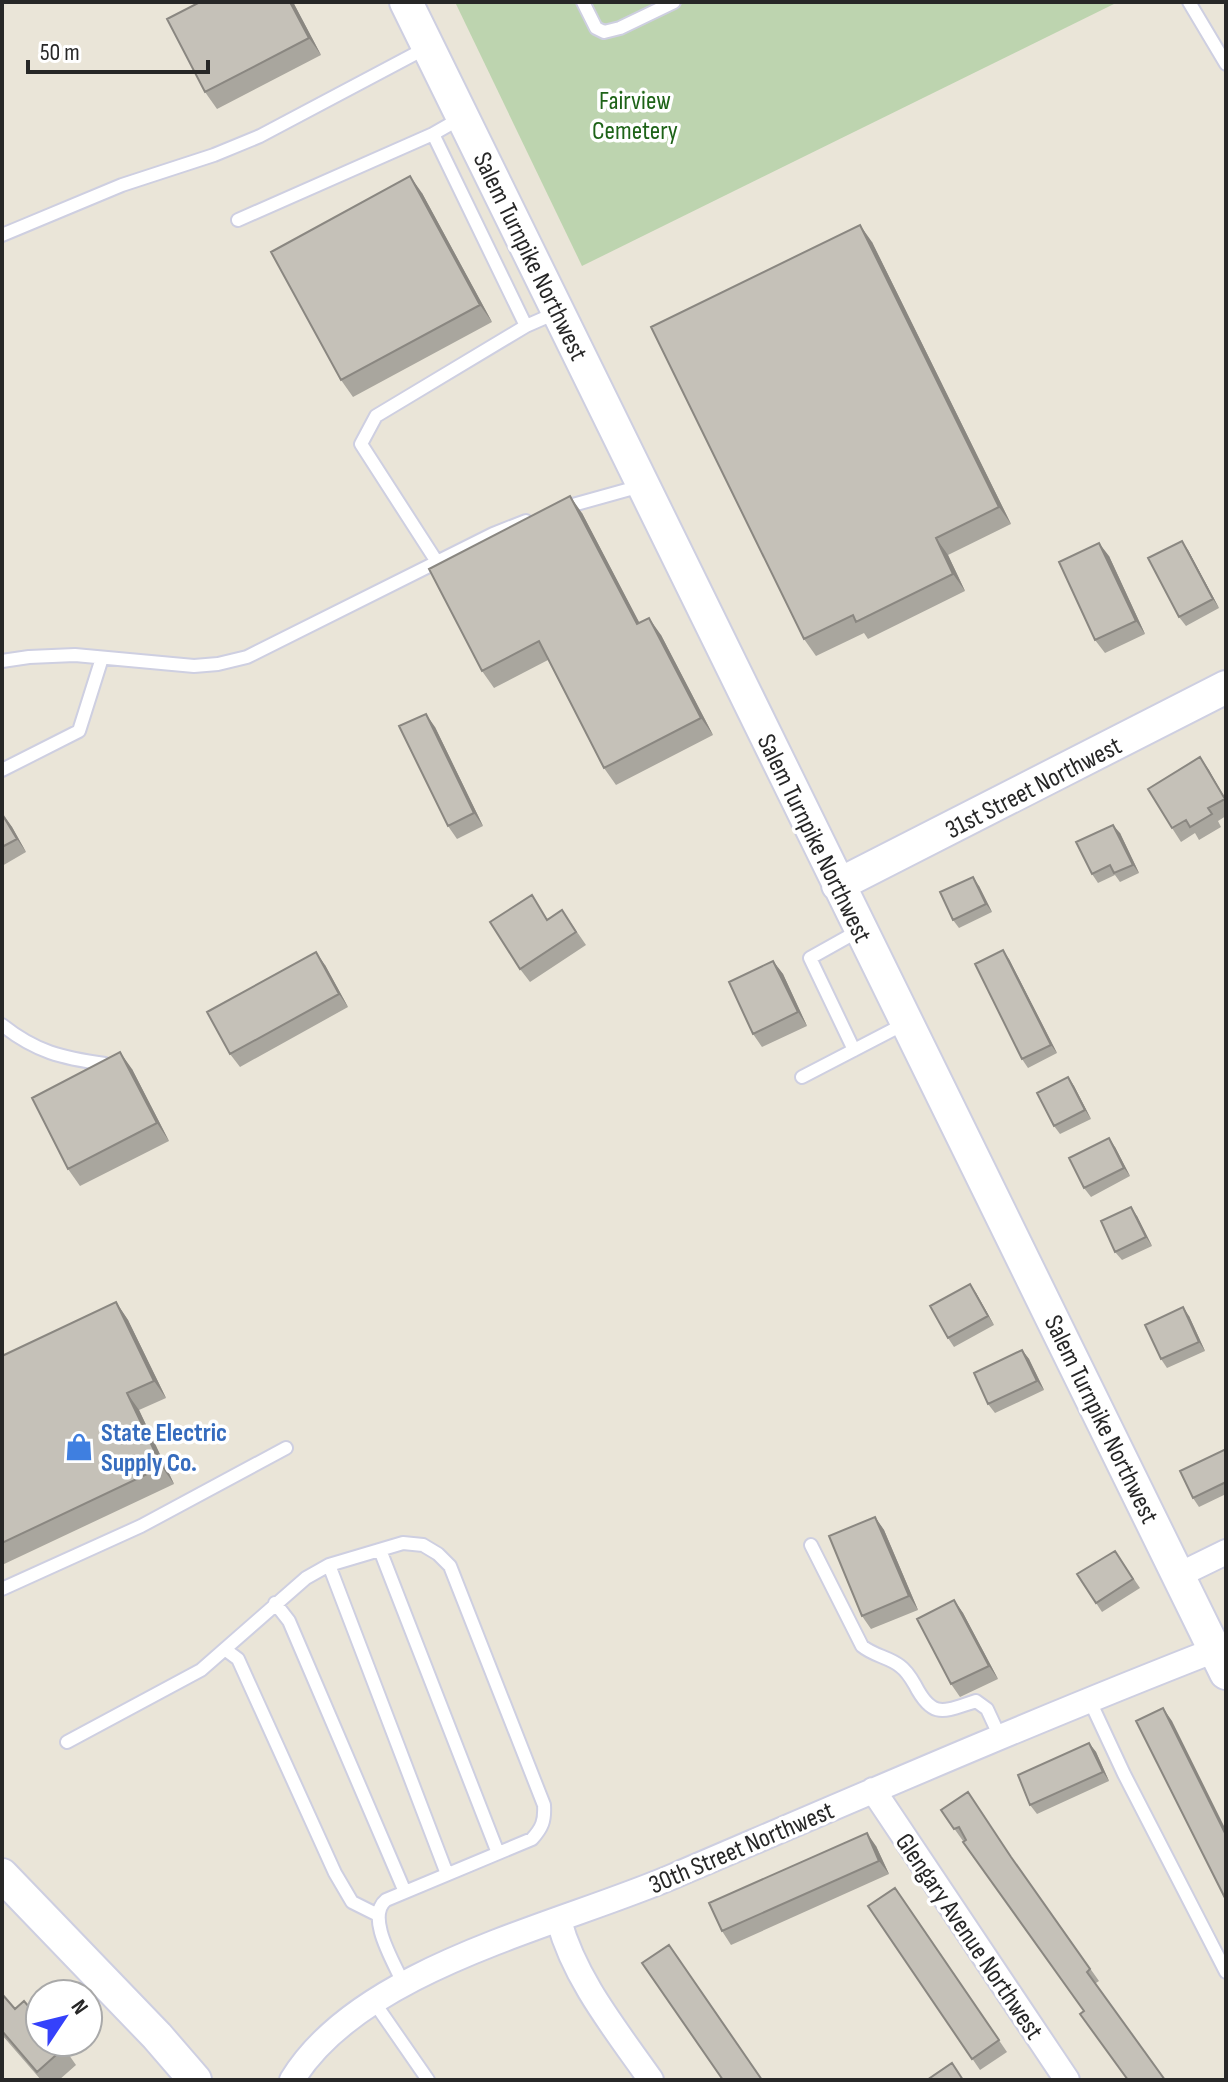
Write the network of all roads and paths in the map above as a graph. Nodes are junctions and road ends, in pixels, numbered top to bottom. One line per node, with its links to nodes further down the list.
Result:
1 (406, 2): 5 (street, Salem Turnpike Northwest)
2 (583, 2): 3 (lane)
3 (674, 2)
4 (1189, 2): 6 (lane)
5 (428, 46): 7 (street, Salem Turnpike Northwest); 10 (lane)
6 (1226, 64)
7 (463, 117): 8 (lane); 11 (street, Salem Turnpike Northwest)
8 (433, 134): 9 (lane); 12 (lane)
9 (238, 220)
10 (2, 235)
11 (558, 312): 12 (lane); 13 (street, Salem Turnpike Northwest)
12 (526, 326): 14 (lane)
13 (644, 485): 14 (lane); 19 (street, Salem Turnpike Northwest)
14 (437, 562): 15 (lane)
15 (102, 658): 16 (lane); 18 (lane)
16 (2, 661)
17 (1226, 687): 19 (street, 31st Street Northwest)
18 (2, 770)
19 (838, 885): 20 (street, Salem Turnpike Northwest)
20 (860, 930): 21 (street, Salem Turnpike Northwest); 23 (lane)
21 (906, 1023): 23 (lane); 31 (street, Salem Turnpike Northwest)
22 (2, 1025): 24 (lane)
23 (854, 1050): 25 (lane)
24 (105, 1064)
25 (802, 1077)
26 (286, 1448): 32 (lane)
27 (811, 1545): 37 (lane)
28 (380, 1550): 30 (lane); 40 (lane); 40 (lane)
29 (1226, 1552): 31 (street)
30 (329, 1565): 33 (lane); 41 (lane)
31 (1179, 1575): 35 (street, Salem Turnpike Northwest)
32 (2, 1589)
33 (275, 1603): 34 (lane); 43 (lane)
34 (226, 1650): 38 (lane); 44 (lane)
35 (1220, 1662): 36 (street, 30th Street Northwest)
36 (1089, 1699): 37 (street, 30th Street Northwest); 46 (lane)
37 (1000, 1737): 39 (street, 30th Street Northwest)
38 (67, 1742)
39 (873, 1790): 45 (street, 30th Street Northwest); 53 (street, Glengary Avenue Northwest)
40 (498, 1853): 41 (lane)
41 (447, 1874): 43 (lane)
42 (2, 1875): 49 (street)
43 (405, 1892): 44 (lane)
44 (376, 1914): 47 (lane)
45 (559, 1921): 47 (street, 30th Street Northwest); 52 (street)
46 (1226, 1972)
47 (404, 1985): 48 (street, 30th Street Northwest)
48 (374, 2002): 50 (street, 30th Street Northwest); 51 (lane)
49 (195, 2080)
50 (292, 2080)
51 (428, 2080)
52 (651, 2080)
53 (1067, 2080)

